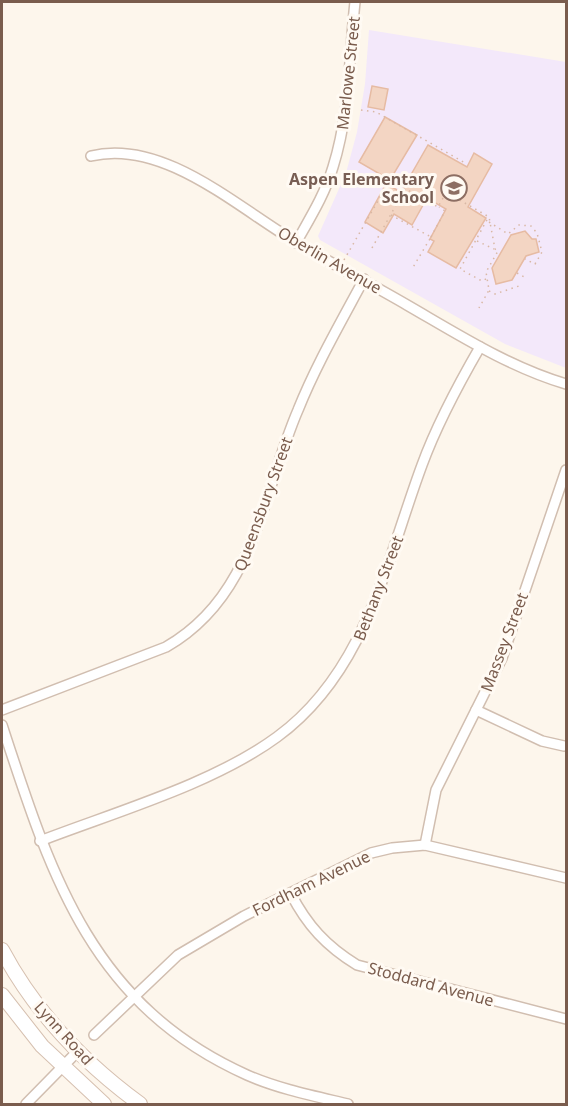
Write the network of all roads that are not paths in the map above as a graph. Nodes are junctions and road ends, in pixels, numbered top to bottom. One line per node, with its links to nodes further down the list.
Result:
1 (355, 2): 3 (street, Marlowe Street)
2 (92, 156): 3 (street, Oberlin Avenue)
3 (296, 243): 4 (street, Oberlin Avenue)
4 (364, 279): 5 (street, Oberlin Avenue); 8 (street, Queensbury Street)
5 (480, 347): 6 (street, Oberlin Avenue); 12 (street, Bethany Street)
6 (567, 384)
7 (567, 470): 9 (street, Massey Street)
8 (2, 710)
9 (476, 710): 11 (street); 13 (street, Massey Street)
10 (2, 726): 12 (street)
11 (564, 746)
12 (40, 841): 18 (street)
13 (425, 845): 14 (street, Fordham Avenue); 15 (street, Fordham Avenue)
14 (567, 878)
15 (291, 894): 18 (street, Fordham Avenue); 19 (street, Stoddard Avenue)
16 (2, 950): 21 (main road, Lynn Road)
17 (2, 995): 22 (main road, Lynn Road)
18 (133, 995): 20 (street, Fordham Avenue); 26 (street)
19 (567, 1019)
20 (94, 1035)
21 (77, 1052): 22 (street); 25 (main road, Lynn Road)
22 (63, 1067): 23 (street); 24 (main road, Lynn Road)
23 (26, 1104)
24 (105, 1104)
25 (140, 1104)
26 (348, 1104)

